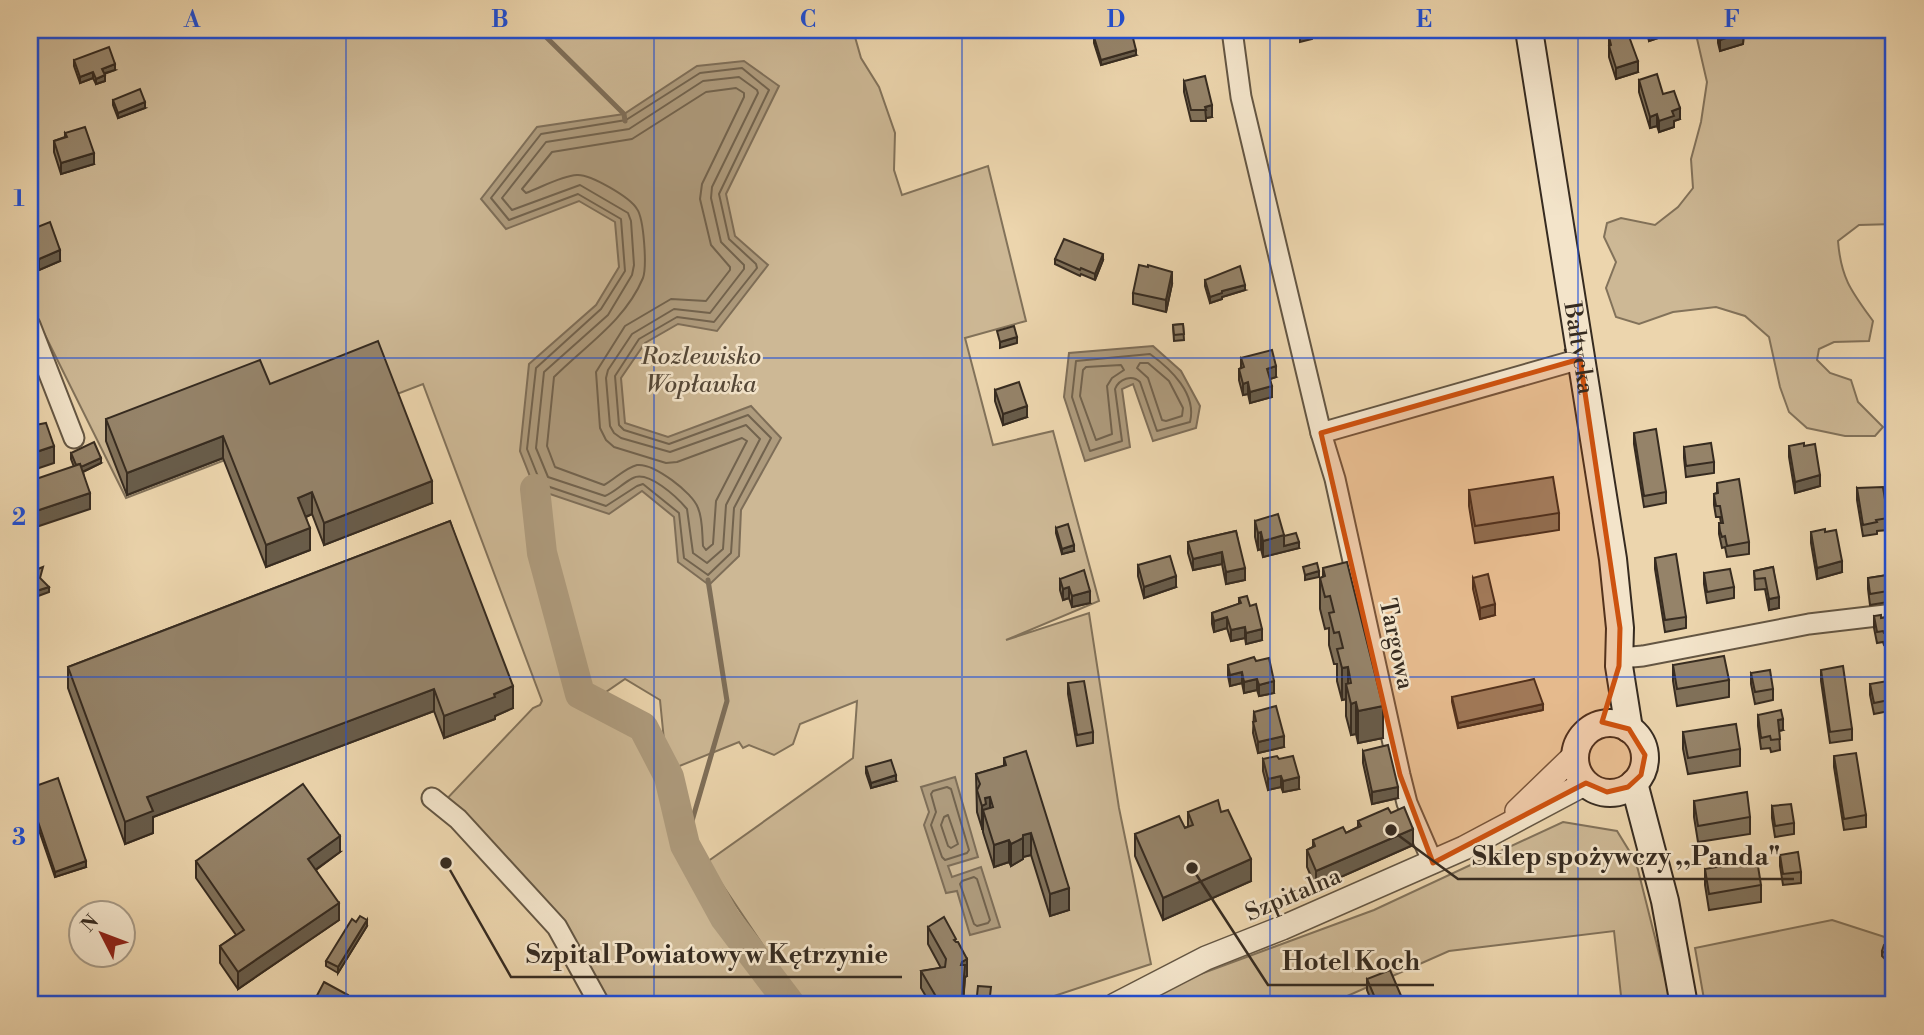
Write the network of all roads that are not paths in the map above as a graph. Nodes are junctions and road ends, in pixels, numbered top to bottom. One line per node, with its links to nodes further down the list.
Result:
1 (1232, 30): 5 (street, Targowa)
2 (1529, 30): 4 (main road, Bałtycka)
3 (30, 325): 6 (street)
4 (1580, 359): 5 (street); 8 (main road, Bałtycka)
5 (1321, 433): 16 (street, Targowa)
6 (74, 438)
7 (1894, 614): 8 (street)
8 (1619, 662): 9 (main road, Bałtycka); 10 (main road, Bałtycka)
9 (1601, 724): 10 (main road); 11 (main road)
10 (1629, 729): 13 (main road)
11 (1576, 755): 12 (main road); 15 (street, Szpitalna)
12 (1586, 783): 13 (main road); 15 (street, Szpitalna)
13 (1624, 788): 19 (main road)
14 (432, 798): 17 (street)
15 (1493, 832): 16 (street, Szpitalna)
16 (1433, 863): 18 (street, Szpitalna)
17 (600, 1005)
18 (1115, 1005)
19 (1684, 1005)

